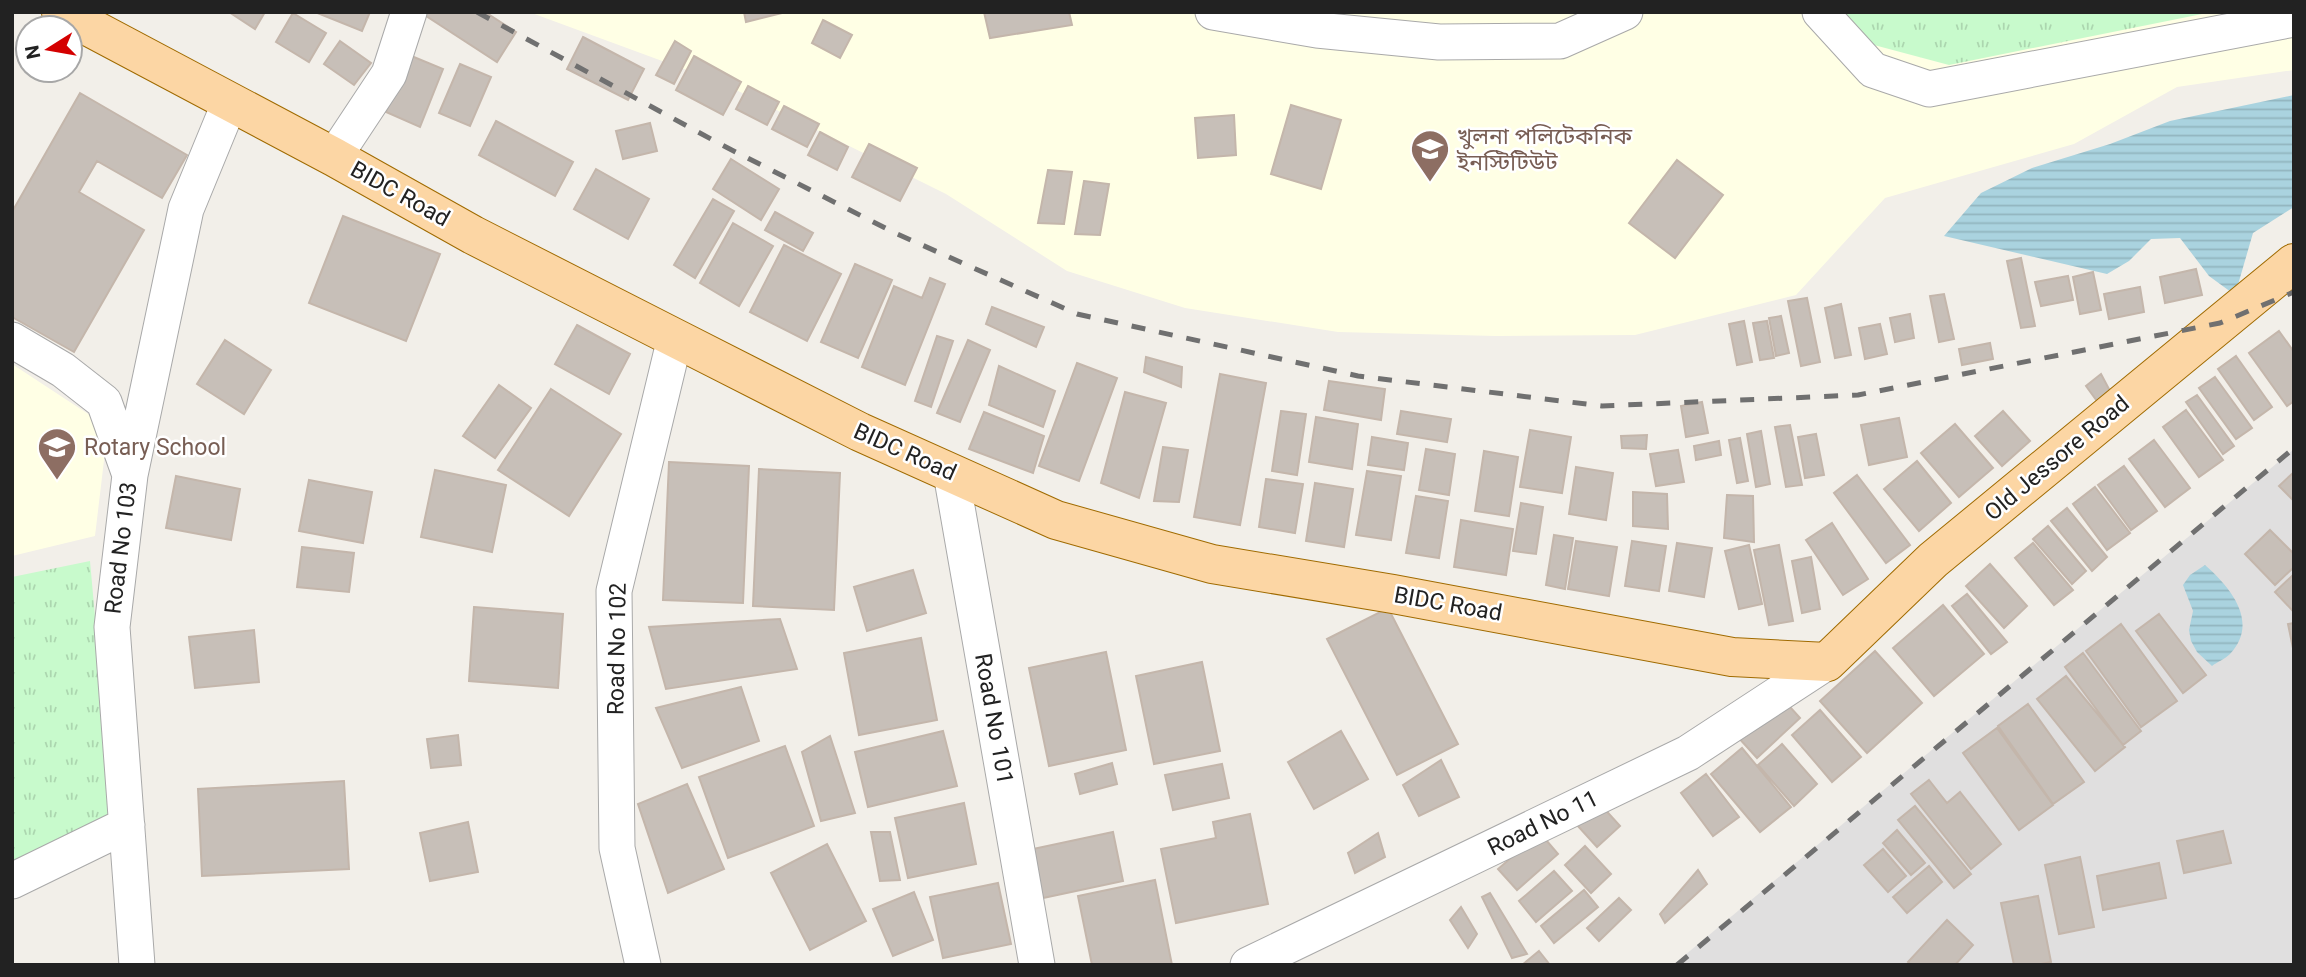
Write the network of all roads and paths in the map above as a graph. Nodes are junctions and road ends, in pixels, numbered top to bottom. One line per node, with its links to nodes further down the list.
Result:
1 (61, 12): 7 (main road, BIDC Road)
2 (409, 12): 8 (street)
3 (1213, 12): 4 (street)
4 (1625, 12)
5 (1820, 12): 6 (street)
6 (2294, 19)
7 (230, 102): 8 (main road, BIDC Road); 13 (street, Road No 103)
8 (334, 157): 10 (main road, BIDC Road)
9 (2294, 262): 14 (main road, Old Jessore Road)
10 (674, 338): 12 (main road, BIDC Road); 18 (street, Road No 102)
11 (12, 340): 13 (street)
12 (951, 473): 14 (main road, BIDC Road); 19 (street, Road No 101)
13 (130, 475): 15 (street, Road No 103)
14 (1827, 662): 20 (street, Road No 11)
15 (127, 825): 16 (street); 17 (street, Road No 103)
16 (12, 881)
17 (138, 965)
18 (643, 965)
19 (1037, 965)
20 (1248, 965)

